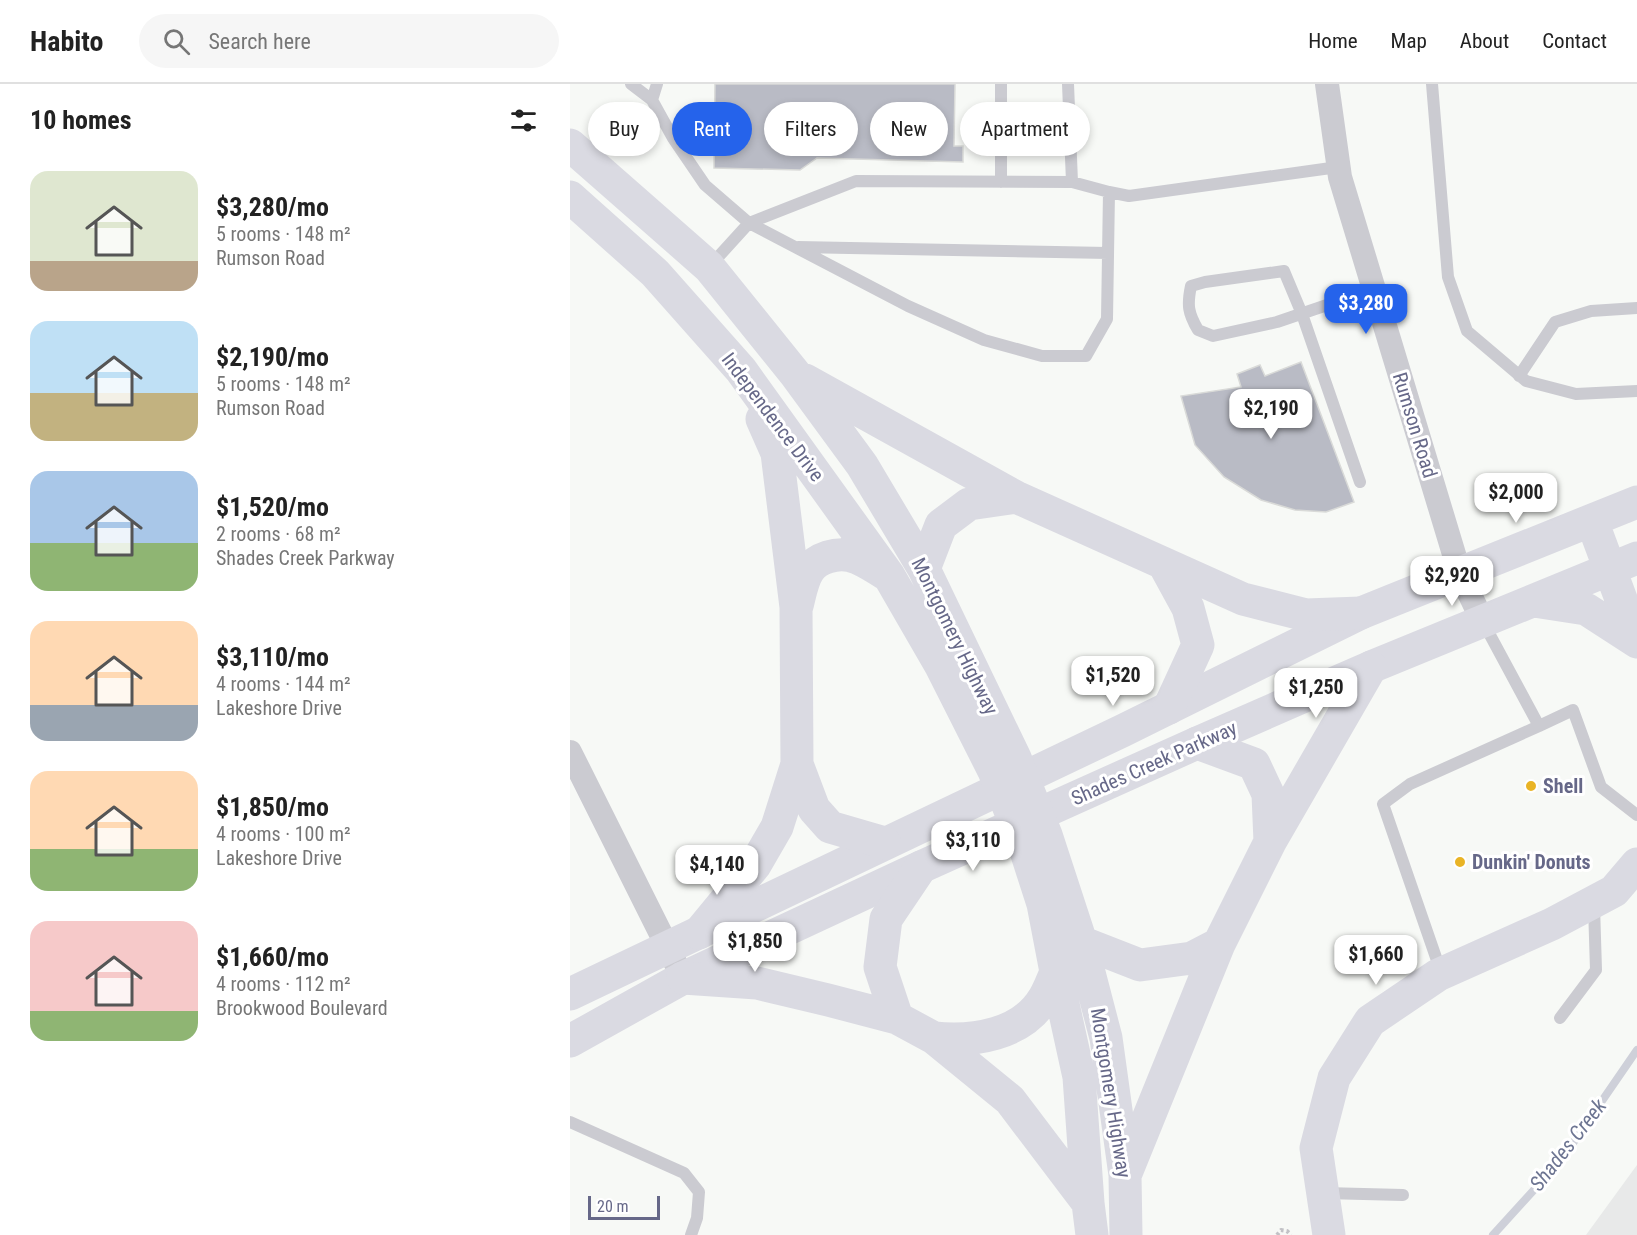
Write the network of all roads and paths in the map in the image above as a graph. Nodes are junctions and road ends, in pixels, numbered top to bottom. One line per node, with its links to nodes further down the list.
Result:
1 (631, 84): 7 (lane)
2 (657, 84): 7 (lane)
3 (1001, 84): 10 (lane)
4 (1068, 84): 11 (lane)
5 (1327, 84): 9 (street, Rumson Road)
6 (1432, 84): 23 (lane)
7 (652, 100): 14 (lane)
8 (570, 145): 17 (main road, Montgomery Highway)
9 (1338, 167): 12 (lane); 18 (street, Rumson Road)
10 (1001, 182): 11 (lane); 14 (lane)
11 (1072, 183): 12 (lane)
12 (1109, 192): 16 (lane)
13 (570, 197): 21 (main road, Independence Drive)
14 (749, 223): 15 (lane); 17 (lane)
15 (794, 247): 16 (lane); 16 (lane)
16 (1108, 253)
17 (710, 267): 22 (main road, Montgomery Highway)
18 (1374, 289): 20 (lane); 32 (street, Rumson Road)
19 (1637, 308): 23 (lane)
20 (1302, 314): 20 (lane); 25 (lane)
21 (741, 370): 33 (main road, Independence Drive); 35 (main road)
22 (796, 375): 26 (main road); 31 (main road, Montgomery Highway)
23 (1519, 376): 24 (lane)
24 (1637, 391)
25 (1360, 482)
26 (1016, 496): 29 (main road); 31 (main road)
27 (1637, 502): 28 (main road, Shades Creek Parkway)
28 (1592, 521): 30 (main road); 32 (main road, Shades Creek Parkway)
29 (1164, 564): 36 (main road); 41 (main road)
30 (1623, 564): 34 (main road, Shades Creek Parkway); 38 (main road)
31 (924, 569): 46 (main road, Montgomery Highway)
32 (1460, 574): 36 (main road, Shades Creek Parkway); 37 (street, Rumson Road)
33 (889, 576): 35 (main road); 39 (main road, Independence Drive)
34 (1534, 602): 37 (main road, Shades Creek Parkway); 38 (main road)
35 (796, 608): 45 (main road)
36 (1361, 614): 41 (main road, Shades Creek Parkway)
37 (1483, 622): 40 (main road, Shades Creek Parkway); 42 (lane)
38 (1637, 642)
39 (941, 666): 46 (main road, Montgomery Highway)
40 (1371, 667): 43 (main road, Shades Creek Parkway); 49 (main road)
41 (1169, 708): 50 (main road, Shades Creek Parkway)
42 (1539, 726): 47 (lane); 59 (lane)
43 (1197, 743): 48 (main road, Shades Creek Parkway); 49 (main road)
44 (570, 752): 57 (street)
45 (797, 764): 50 (main road); 54 (main road)
46 (1004, 765): 48 (main road, Montgomery Highway)
47 (1637, 815)
48 (1025, 835): 52 (main road); 55 (main road, Montgomery Highway); 58 (main road, Montgomery Highway)
49 (1270, 842): 56 (main road)
50 (885, 843): 54 (main road, Shades Creek Parkway)
51 (1637, 864): 53 (main road)
52 (921, 867): 60 (main road); 62 (main road)
53 (1594, 902): 59 (main road); 63 (lane)
54 (699, 933): 57 (main road, Shades Creek Parkway)
55 (1081, 942): 56 (main road); 67 (main road, Montgomery Highway)
56 (1219, 944): 67 (main road)
57 (668, 948): 60 (street); 61 (main road, Shades Creek Parkway)
58 (1056, 972): 64 (main road); 70 (main road, Montgomery Highway)
59 (1441, 974): 68 (main road)
60 (683, 978): 62 (main road); 65 (main road)
61 (570, 994)
62 (897, 1018): 64 (main road)
63 (1560, 1018)
64 (934, 1038): 70 (main road)
65 (570, 1041)
66 (570, 1122): 71 (lane)
67 (1125, 1175): 72 (main road, Montgomery Highway)
68 (1323, 1193): 69 (lane); 75 (main road)
69 (1403, 1195)
70 (1090, 1219)
71 (692, 1235)
72 (1126, 1235)
73 (1277, 1235): 74 (path)
74 (1291, 1235)
75 (1329, 1235)

